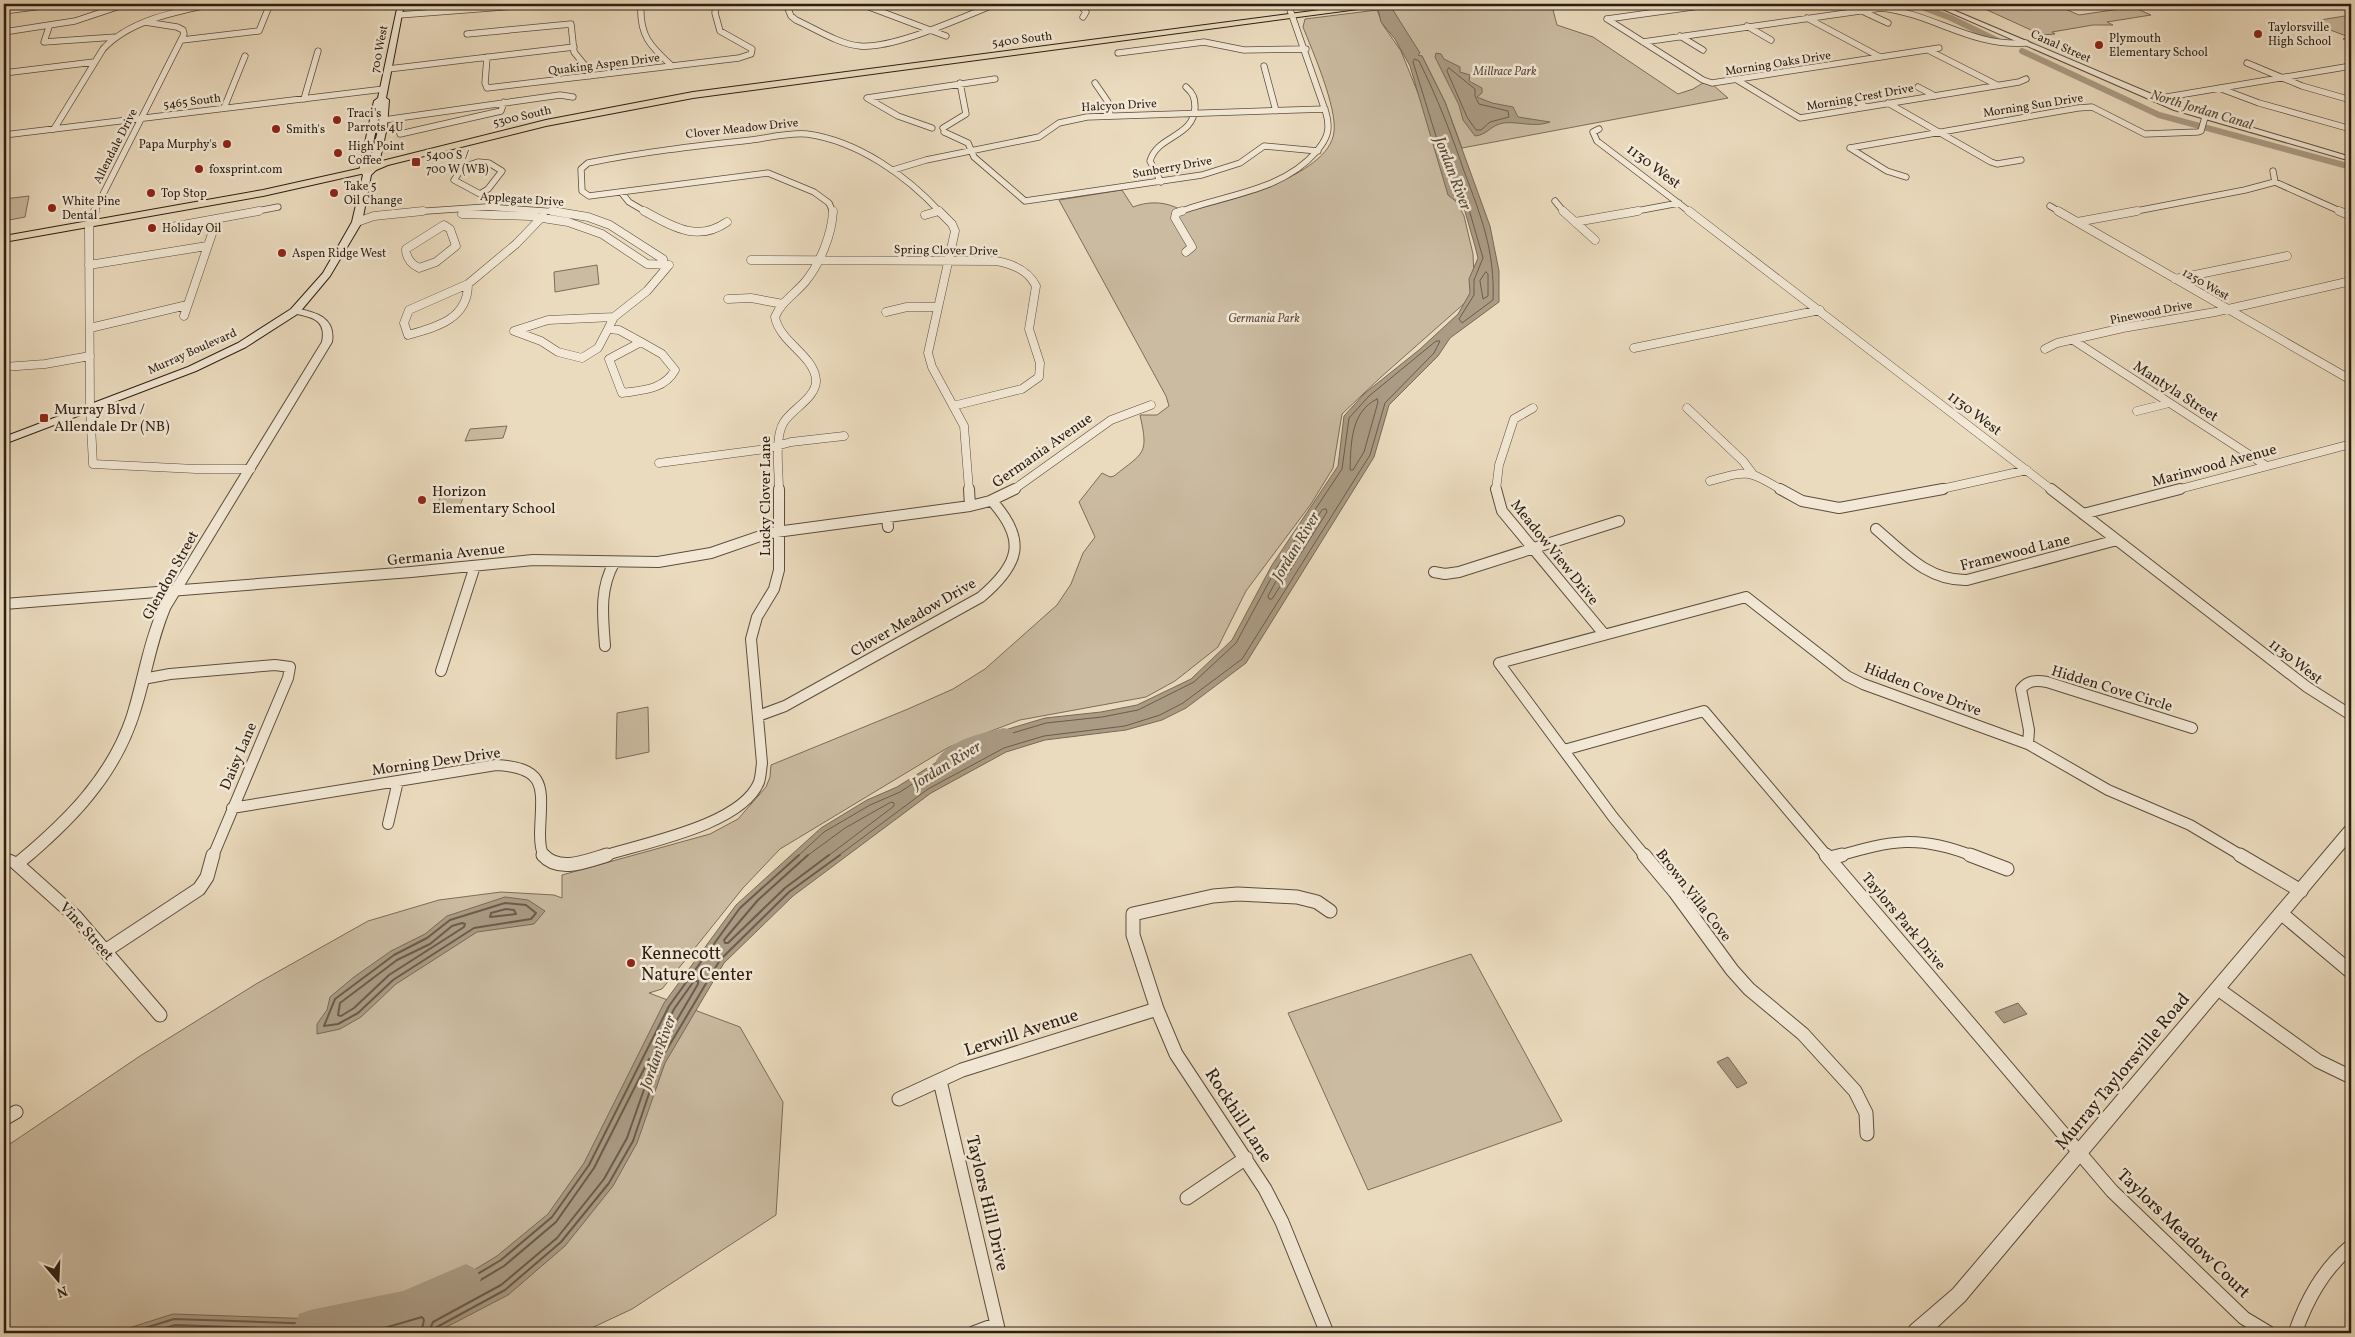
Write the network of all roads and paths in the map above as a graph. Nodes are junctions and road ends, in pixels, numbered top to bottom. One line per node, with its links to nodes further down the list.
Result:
1 (58, 4): 21 (street)
2 (126, 4): 28 (street)
3 (212, 4): 26 (street)
4 (270, 4): 36 (street)
5 (401, 4): 22 (main road, 700 West)
6 (542, 4): 18 (street)
7 (641, 4): 52 (street)
8 (716, 4): 52 (street, Quaking Aspen Drive)
9 (786, 4): 30 (street)
10 (861, 4): 30 (street)
11 (962, 4): 19 (street)
12 (996, 4): 19 (street)
13 (1079, 4): 24 (street)
14 (1288, 4): 23 (street)
15 (1381, 4): 23 (main road, 5400 South)
16 (1714, 4): 38 (street, Morning Oaks Drive)
17 (1934, 4): 39 (street, Canal Street)
18 (470, 7): 22 (street)
19 (977, 9): 30 (street)
20 (1860, 10): 25 (street); 27 (street); 39 (street)
21 (4, 11)
22 (399, 15): 55 (main road, 700 West)
23 (1293, 15): 42 (street); 72 (main road, 5400 South)
24 (1083, 17)
25 (1807, 18): 29 (street); 49 (street)
26 (145, 22): 35 (street); 36 (street)
27 (1888, 23)
28 (50, 26): 31 (street); 35 (street)
29 (1747, 26): 34 (street); 37 (street)
30 (926, 28): 33 (street)
31 (4, 32)
32 (467, 34): 40 (street)
33 (946, 36)
34 (1680, 36): 38 (street); 43 (street)
35 (116, 37): 50 (street)
36 (182, 40): 86 (street, Allendale Drive)
37 (1771, 40)
38 (1643, 42): 61 (street, Morning Oaks Drive)
39 (2026, 43): 73 (street, Canal Street)
40 (574, 47): 48 (street); 57 (street)
41 (1939, 48): 44 (street, Morning Oaks Drive)
42 (1306, 49): 46 (street); 81 (street)
43 (1703, 50)
44 (1928, 50): 49 (street, Morning Oaks Drive); 64 (street)
45 (318, 51): 71 (street)
46 (1118, 53)
47 (245, 56): 80 (street)
48 (487, 57): 55 (street); 57 (street, Quaking Aspen Drive)
49 (1880, 57): 61 (street, Morning Oaks Drive)
50 (94, 62): 56 (street); 90 (street)
51 (2247, 63): 58 (street)
52 (672, 66): 57 (street, Quaking Aspen Drive)
53 (1264, 66): 82 (street)
54 (2350, 66): 58 (street)
55 (388, 69): 68 (main road, 700 West)
56 (4, 73)
57 (590, 76)
58 (2280, 77): 67 (street); 76 (street)
59 (2026, 78): 64 (street, Morning Crest Drive)
60 (995, 79): 62 (street)
61 (1737, 80): 79 (street, Morning Crest Drive)
62 (960, 83): 93 (street); 93 (street)
63 (1095, 83): 85 (street)
64 (1997, 86): 69 (street, Morning Crest Drive)
65 (1186, 87): 84 (street)
66 (1918, 87): 69 (street)
67 (2219, 88): 73 (street); 89 (street)
68 (384, 89): 71 (street, 5465 South); 74 (main road, 700 West)
69 (1935, 96): 78 (street, Morning Crest Drive)
70 (573, 97): 77 (street)
71 (304, 99): 80 (street, 5465 South)
72 (667, 99): 102 (main road, 5300 South)
73 (2155, 99): 88 (street, Canal Street)
74 (382, 100): 87 (main road, 700 West); 102 (main road, 700 West)
75 (1852, 100): 79 (street)
76 (2351, 100)
77 (504, 102): 83 (street); 92 (street)
78 (1888, 103): 79 (street, Morning Crest Drive); 94 (street)
79 (1866, 107)
80 (224, 108): 86 (street, 5465 South)
81 (1325, 109): 82 (street, Halcyon Drive); 98 (street)
82 (1276, 111): 84 (street, Halcyon Drive)
83 (423, 113): 87 (street); 92 (street)
84 (1196, 113): 85 (street, Halcyon Drive); 106 (street)
85 (1110, 115): 97 (street, Halcyon Drive)
86 (142, 118): 90 (street, 5465 South); 125 (street, Allendale Drive)
87 (384, 120): 102 (main road, 700 West)
88 (2203, 123): 94 (street, Morning Sun Drive); 99 (street, Canal Street)
89 (2351, 128)
90 (54, 129): 96 (street, 5465 South)
91 (1599, 129): 111 (street, 1130 West)
92 (420, 130): 95 (street)
93 (943, 130): 97 (street)
94 (1939, 132): 100 (street); 105 (street, Morning Sun Drive)
95 (400, 134)
96 (4, 135)
97 (970, 150): 103 (street, Halcyon Drive); 106 (street, Sunberry Drive)
98 (1318, 151): 106 (street, Sunberry Drive); 136 (street)
99 (2351, 159)
100 (2021, 160)
101 (586, 164): 103 (street, Clover Meadow Drive); 108 (street, Lucky Clover Lane)
102 (371, 167): 125 (main road, 5300 South); 126 (main road, Murray Boulevard)
103 (893, 170): 117 (street, Clover Meadow Drive)
104 (2273, 171): 107 (street)
105 (1906, 177)
106 (1162, 182)
107 (2275, 182): 119 (street); 129 (street)
108 (621, 192): 127 (street); 139 (street, Lucky Clover Lane)
109 (480, 194): 109 (street); 113 (street)
110 (1555, 201): 128 (street)
111 (1679, 203): 128 (street); 151 (street, 1130 West)
112 (2050, 206): 129 (street, 1250 West)
113 (476, 207): 115 (street, Applegate Drive); 116 (street, Applegate Drive); 120 (street)
114 (278, 208): 124 (street)
115 (549, 210): 123 (street); 141 (street, Applegate Drive)
116 (453, 211): 120 (street, Applegate Drive); 126 (street, Applegate Drive); 130 (street)
117 (939, 211): 121 (street); 140 (street, Clover Meadow Drive)
118 (2351, 211): 119 (street)
119 (2343, 212): 122 (street)
120 (471, 214): 123 (street, Applegate Drive)
121 (925, 215)
122 (2351, 216)
123 (541, 217): 141 (street, Applegate Drive); 145 (street)
124 (217, 219): 131 (street); 135 (street)
125 (91, 220): 132 (main road, 5300 South); 133 (main road, 5300 South); 142 (street, Allendale Drive)
126 (361, 221): 152 (main road, Murray Boulevard)
127 (727, 222)
128 (1575, 222): 134 (street)
129 (2077, 222): 143 (street, 1250 West)
130 (444, 225): 130 (street)
131 (166, 228)
132 (4, 233)
133 (4, 239)
134 (1595, 240)
135 (208, 246): 142 (street); 148 (street)
136 (1186, 252)
137 (2287, 256): 143 (street)
138 (751, 260): 139 (street, Spring Clover Drive)
139 (817, 260): 140 (street, Spring Clover Drive); 147 (street, Lucky Clover Lane)
140 (949, 261): 149 (street, Clover Meadow Drive); 166 (street, Spring Clover Drive)
141 (666, 264): 155 (street)
142 (89, 266): 156 (street, Allendale Drive)
143 (2175, 279): 150 (street, 1250 West)
144 (2351, 281): 150 (street, Pinewood Drive)
145 (468, 284): 145 (street)
146 (728, 299): 147 (street)
147 (783, 304): 175 (street, Lucky Clover Lane)
148 (187, 305): 154 (street); 156 (street)
149 (938, 307): 153 (street); 166 (street, Clover Meadow Drive)
150 (2227, 309): 158 (street, Pinewood Drive); 164 (street, 1250 West)
151 (1820, 310): 160 (street); 179 (street, 1130 West)
152 (295, 311): 168 (main road, Murray Boulevard); 178 (street, Glendon Street)
153 (886, 312)
154 (184, 316)
155 (614, 317): 157 (street); 157 (street)
156 (90, 328): 162 (street, Allendale Drive)
157 (608, 329): 159 (street)
158 (2073, 340): 161 (street, Pinewood Drive); 165 (street, Mantyla Street)
159 (641, 342): 159 (street)
160 (1634, 348)
161 (2045, 349)
162 (90, 356): 163 (street); 168 (street, Allendale Drive)
163 (4, 367)
164 (2351, 380)
165 (2169, 403): 171 (street); 177 (street, Mantyla Street)
166 (954, 406): 183 (street, Clover Meadow Drive)
167 (1151, 406): 182 (street, Germania Avenue)
168 (90, 407): 173 (main road, Murray Boulevard); 178 (street, Allendale Drive)
169 (1533, 408): 189 (street, Meadow View Drive)
170 (1687, 408): 180 (street)
171 (2137, 411)
172 (844, 436): 175 (street)
173 (4, 441)
174 (2351, 444): 177 (street, Marinwood Avenue)
175 (779, 446): 176 (street); 187 (street, Lucky Clover Lane)
176 (658, 463)
177 (2264, 465): 184 (street, Marinwood Avenue)
178 (250, 469): 193 (street, Glendon Street)
179 (2027, 470): 180 (street); 184 (street, 1130 West)
180 (1752, 474): 181 (street)
181 (1710, 481)
182 (992, 501): 183 (street, Germania Avenue); 201 (street, Clover Meadow Drive)
183 (970, 506): 187 (street, Germania Avenue)
184 (2083, 514): 188 (street, 1130 West)
185 (1618, 521): 189 (street)
186 (1876, 529): 188 (street, Framewood Lane)
187 (779, 531): 190 (street, Germania Avenue); 201 (street, Lucky Clover Lane)
188 (2118, 540): 200 (street, 1130 West)
189 (1533, 549): 192 (street); 195 (street, Meadow View Drive)
190 (614, 563): 191 (street, Germania Avenue); 196 (street)
191 (475, 566): 193 (street, Germania Avenue); 198 (street)
192 (1434, 572)
193 (176, 590): 194 (street, Germania Avenue); 199 (street, Glendon Street)
194 (4, 604)
195 (1604, 634): 197 (street, Hidden Cove Drive); 203 (street, Hidden Cove Drive)
196 (606, 646)
197 (1499, 663): 204 (street, Brown Villa Cove)
198 (441, 671)
199 (143, 679): 206 (street, Daisy Lane); 210 (street, Glendon Street)
200 (2351, 715)
201 (758, 716): 211 (street, Lucky Clover Lane)
202 (2192, 728): 203 (street, Hidden Cove Circle)
203 (2028, 744): 213 (street, Hidden Cove Drive)
204 (1564, 750): 209 (street, Taylors Park Drive); 226 (street, Brown Villa Cove)
205 (398, 781): 206 (street, Morning Dew Drive); 207 (street); 211 (street, Morning Dew Drive)
206 (232, 808): 216 (street, Daisy Lane)
207 (388, 824)
208 (2351, 830): 213 (street, Murray Taylorsville Road)
209 (1830, 858): 212 (street); 227 (street, Taylors Park Drive)
210 (10, 861): 216 (street, Vine Street)
211 (566, 865)
212 (2007, 869)
213 (2301, 891): 215 (street, Murray Taylorsville Road)
214 (1330, 911): 219 (street, Rockhill Lane)
215 (2282, 914): 217 (street); 218 (street, Murray Taylorsville Road)
216 (105, 951): 220 (street, Vine Street)
217 (2351, 972)
218 (2218, 989): 221 (street); 227 (street, Murray Taylorsville Road)
219 (1157, 1008): 222 (street, Lerwill Avenue); 228 (street, Rockhill Lane)
220 (160, 1015)
221 (2351, 1077)
222 (940, 1081): 223 (street, Lerwill Avenue); 231 (street, Taylors Hill Drive)
223 (899, 1100)
224 (16, 1112): 225 (street)
225 (4, 1119)
226 (1867, 1134)
227 (2079, 1153): 234 (street, Murray Taylorsville Road); 235 (street, Taylors Meadow Court)
228 (1246, 1158): 229 (street); 233 (street, Rockhill Lane)
229 (1187, 1198)
230 (2351, 1246): 236 (street)
231 (998, 1329): 232 (street)
232 (973, 1333)
233 (1327, 1333)
234 (1917, 1333)
235 (2269, 1333)
236 (2295, 1333)

